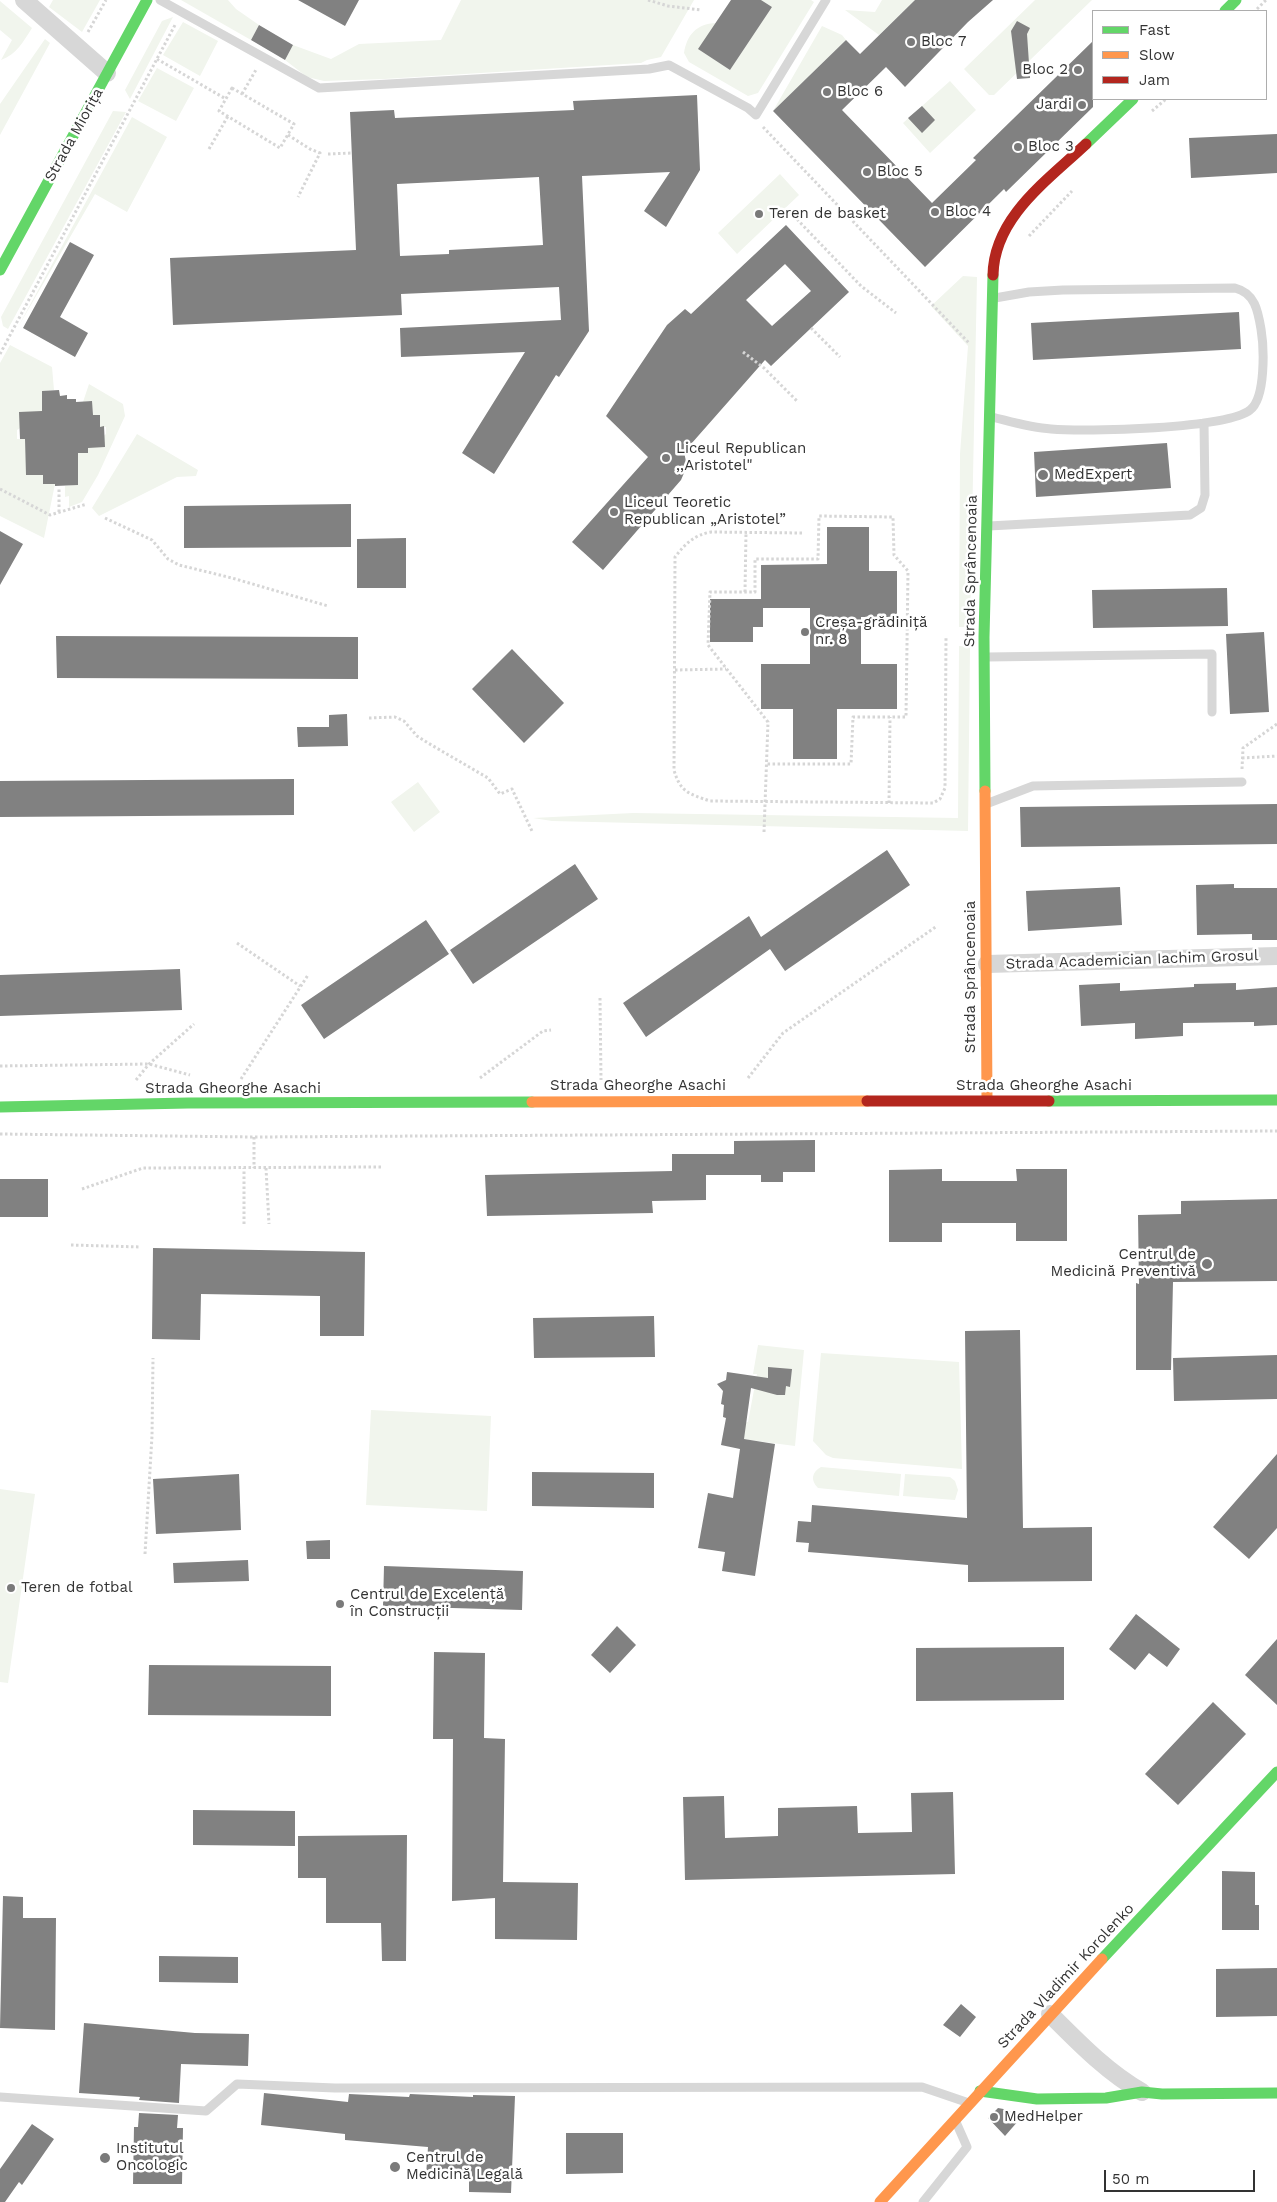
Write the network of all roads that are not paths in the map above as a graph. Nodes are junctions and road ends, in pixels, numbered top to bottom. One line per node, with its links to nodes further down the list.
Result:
1 (24, 0): 6 (street)
2 (147, 0): 8 (main road, Strada Miorița)
3 (160, 0): 4 (lane)
4 (826, 0)
5 (1236, 0): 7 (main road)
6 (43, 7): 8 (street)
7 (1226, 10)
8 (108, 73): 10 (main road, Strada Miorița)
9 (1132, 100): 11 (main road, Strada Sprâncenoaia)
10 (0, 270)
11 (992, 299): 12 (main road, Strada Sprâncenoaia); 13 (lane)
12 (989, 417): 13 (lane); 14 (main road, Strada Sprâncenoaia)
13 (1204, 423): 14 (lane)
14 (987, 526): 15 (main road, Strada Sprâncenoaia)
15 (984, 657): 16 (lane); 18 (main road, Strada Sprâncenoaia)
16 (1212, 712)
17 (1242, 782): 18 (lane)
18 (986, 804): 20 (main road, Strada Sprâncenoaia)
19 (1277, 956): 20 (street, Strada Academician Iachim Grosul)
20 (987, 964): 21 (main road, Strada Sprâncenoaia)
21 (987, 1100): 22 (main road, Strada Gheorghe Asachi); 23 (main road, Strada Gheorghe Asachi)
22 (1277, 1100)
23 (0, 1107)
24 (1277, 1772): 25 (main road, Strada Vladimir Korolenko)
25 (1050, 2014): 26 (main road, Strada Vladimir Korolenko); 27 (street)
26 (980, 2091): 27 (main road); 30 (main road, Strada Vladimir Korolenko)
27 (1142, 2092): 28 (main road)
28 (1277, 2093)
29 (0, 2097): 30 (lane)
30 (969, 2103): 31 (main road, Strada Vladimir Korolenko)
31 (955, 2119): 32 (main road, Strada Vladimir Korolenko); 33 (lane)
32 (880, 2202)
33 (923, 2202)

